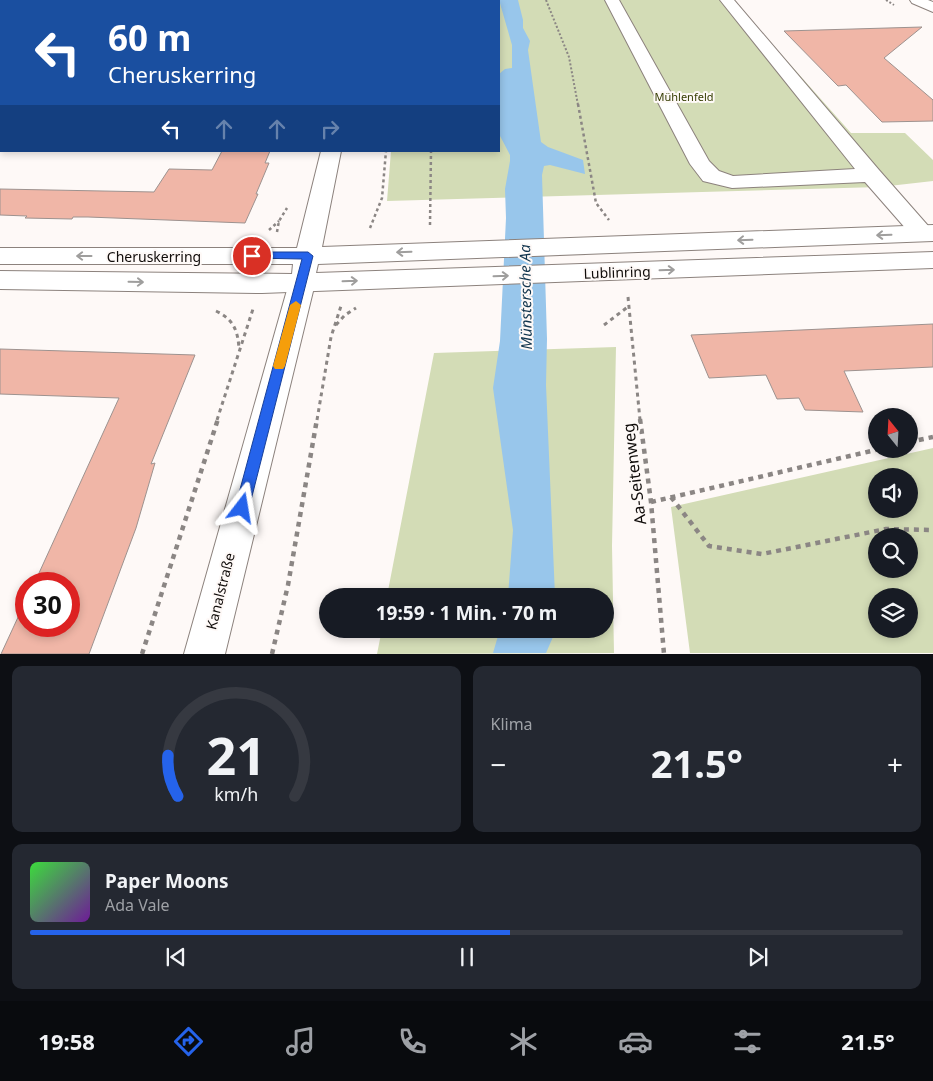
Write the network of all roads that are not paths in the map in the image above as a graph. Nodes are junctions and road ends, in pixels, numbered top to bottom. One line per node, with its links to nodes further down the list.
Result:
1 (612, 0): 6 (main road)
2 (727, 0): 6 (main road)
3 (917, 0): 4 (main road)
4 (933, 8)
5 (331, 152): 9 (main road, Kanalstraße)
6 (871, 175): 7 (main road)
7 (927, 233): 9 (main road, Lublinring, one-way to 9)
8 (0, 256): 9 (main road, Cheruskerring, one-way to 8)
9 (308, 256): 12 (main road, Kanalstraße)
10 (933, 260): 12 (main road, Lublinring, one-way to 10)
11 (0, 280): 12 (main road, Cheruskerring, one-way to 12)
12 (302, 283): 13 (main road, Kanalstraße)
13 (204, 654)

